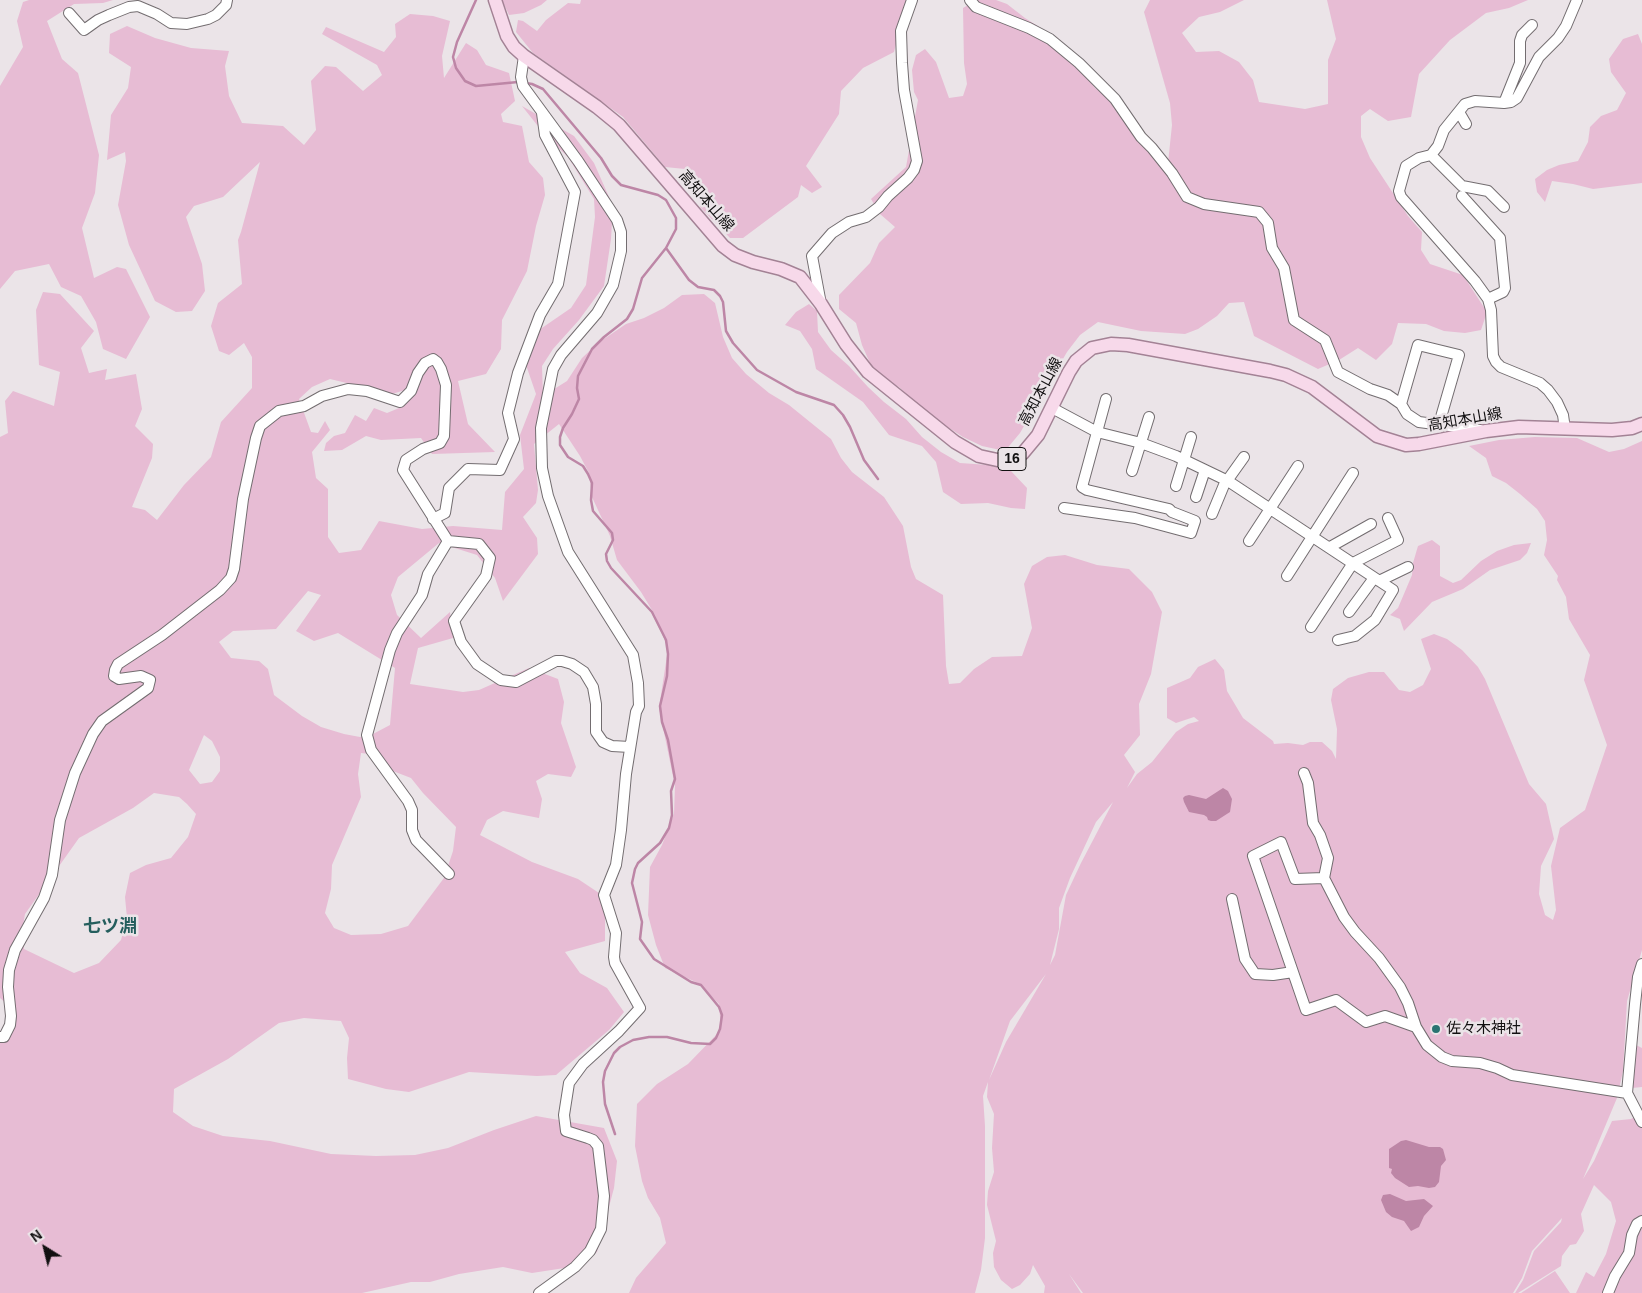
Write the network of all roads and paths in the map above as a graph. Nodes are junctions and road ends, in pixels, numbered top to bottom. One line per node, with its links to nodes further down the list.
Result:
1 (227, 0): 6 (street)
2 (495, 0): 8 (main road, 高知本山線 / 16)
3 (912, 0): 17 (street)
4 (970, 0): 19 (street)
5 (1577, 0): 9 (street)
6 (70, 13)
7 (1532, 25): 9 (street)
8 (524, 56): 10 (street); 17 (main road, 高知本山線 / 16)
9 (1504, 103): 11 (street)
10 (542, 112): 41 (street); 55 (street)
11 (1458, 112): 12 (street); 13 (street)
12 (1466, 124)
13 (1431, 155): 15 (street); 16 (street)
14 (1462, 196): 16 (street)
15 (1504, 207)
16 (1488, 299): 24 (street)
17 (821, 304): 20 (main road, 高知本山線 / 16)
18 (1106, 399): 26 (street)
19 (1401, 404): 22 (street); 22 (street)
20 (1052, 408): 25 (main road, 高知本山線 / 16); 26 (street)
21 (1149, 417): 28 (street)
22 (1439, 424): 25 (street)
23 (1642, 424): 24 (main road, 高知本山線 / 16)
24 (1564, 429): 25 (main road, 高知本山線 / 16)
25 (1486, 431)
26 (1097, 432): 28 (street); 38 (street)
27 (1191, 436): 30 (street)
28 (1141, 443): 30 (street); 33 (street)
29 (1244, 457): 35 (street)
30 (1183, 459): 32 (street); 36 (street)
31 (1298, 466): 39 (street)
32 (1206, 470): 35 (street); 37 (street)
33 (1132, 471)
34 (1353, 473): 44 (street)
35 (1228, 480): 39 (street); 40 (street)
36 (1176, 486)
37 (1196, 497)
38 (1064, 508)
39 (1271, 508): 44 (street); 46 (street)
40 (1212, 514)
41 (433, 518): 45 (street); 63 (street)
42 (1388, 518): 48 (street)
43 (1371, 524): 47 (street)
44 (1313, 536): 47 (street); 50 (street)
45 (448, 541): 55 (street); 57 (street)
46 (1249, 541)
47 (1330, 547): 48 (street)
48 (1353, 563): 51 (street); 53 (street)
49 (1408, 566): 51 (street)
50 (1287, 576)
51 (1376, 580): 52 (street); 54 (street)
52 (1349, 612)
53 (1311, 627)
54 (1338, 640)
55 (630, 747): 67 (street)
56 (1304, 773): 58 (street)
57 (449, 874)
58 (1324, 878): 61 (street); 62 (street)
59 (1232, 899): 61 (street)
60 (1642, 964): 64 (street)
61 (1293, 972): 62 (street)
62 (1416, 1027): 64 (street)
63 (0, 1037)
64 (1627, 1093): 65 (street)
65 (1641, 1115)
66 (1642, 1221): 68 (street)
67 (539, 1293)
68 (1608, 1293)

